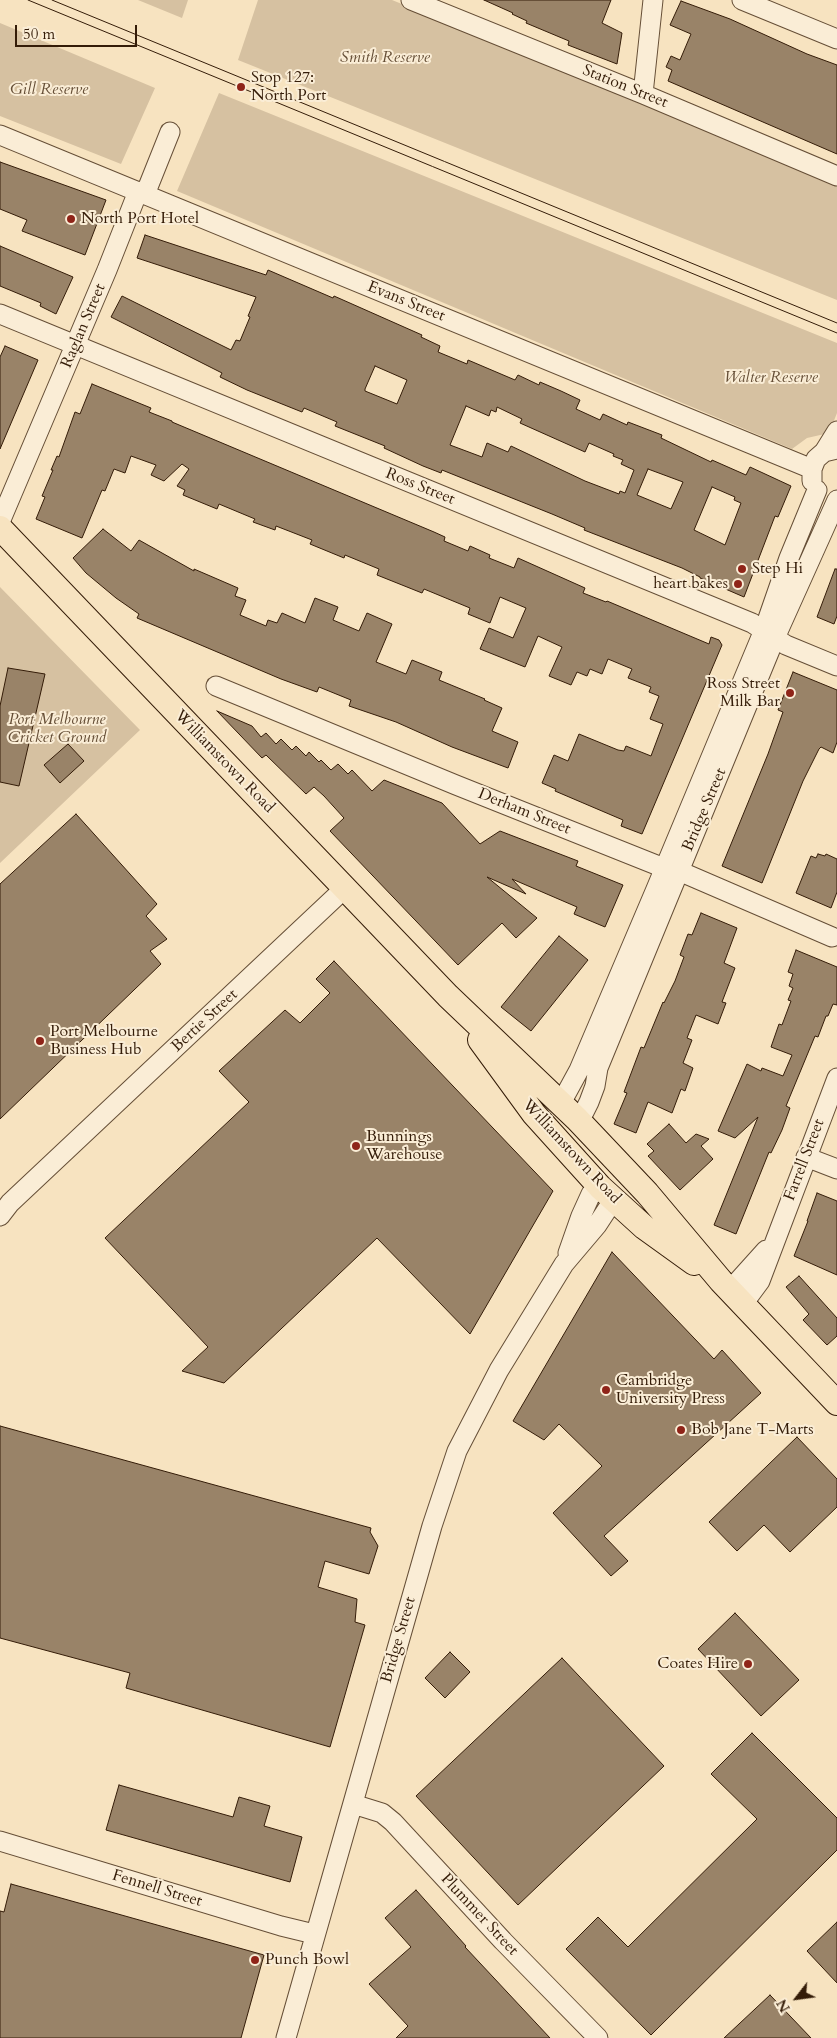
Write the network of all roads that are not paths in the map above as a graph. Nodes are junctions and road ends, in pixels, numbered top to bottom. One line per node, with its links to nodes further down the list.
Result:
1 (411, 0): 5 (street, Station Street)
2 (653, 0): 5 (street)
3 (742, 0): 4 (street)
4 (837, 39)
5 (643, 94): 8 (street, Station Street)
6 (170, 132): 9 (street, Raglan Street)
7 (0, 135): 9 (street, Evans Street)
8 (837, 176)
9 (141, 193): 11 (street, Raglan Street); 14 (street, Evans Street)
10 (0, 314): 11 (street, Ross Street)
11 (76, 345): 17 (street, Raglan Street); 19 (street, Ross Street)
12 (837, 431): 13 (street)
13 (831, 451): 14 (street)
14 (812, 469): 15 (street)
15 (817, 490): 16 (street); 19 (street, Bridge Street)
16 (837, 500): 19 (street, Bridge Street)
17 (0, 522)
18 (0, 528): 23 (main road, Williamstown Road)
19 (769, 634): 20 (street, Ross Street); 22 (street, Bridge Street)
20 (837, 666)
21 (216, 686): 22 (street, Derham Street)
22 (672, 870): 24 (street, Derham Street); 27 (street, Bridge Street)
23 (345, 888): 25 (main road, Williamstown Road); 33 (street, Bertie Street)
24 (832, 937)
25 (448, 996): 27 (main road, Williamstown Road); 28 (main road, Williamstown Road)
26 (837, 1078): 29 (street, Farrell Street)
27 (569, 1111): 28 (main road); 31 (main road, Williamstown Road)
28 (549, 1131): 32 (main road, Williamstown Road)
29 (806, 1157): 30 (street); 34 (street, Farrell Street)
30 (837, 1169)
31 (629, 1174): 32 (main road); 34 (main road, Williamstown Road)
32 (607, 1193): 34 (main road, Williamstown Road); 36 (street, Bridge Street)
33 (0, 1216)
34 (731, 1292): 35 (main road, Williamstown Road)
35 (837, 1403)
36 (353, 1804): 38 (street, Bridge Street); 40 (street, Plummer Street)
37 (0, 1841): 38 (street, Fennell Street)
38 (314, 1934): 39 (street, Bridge Street)
39 (286, 2038)
40 (598, 2038)

